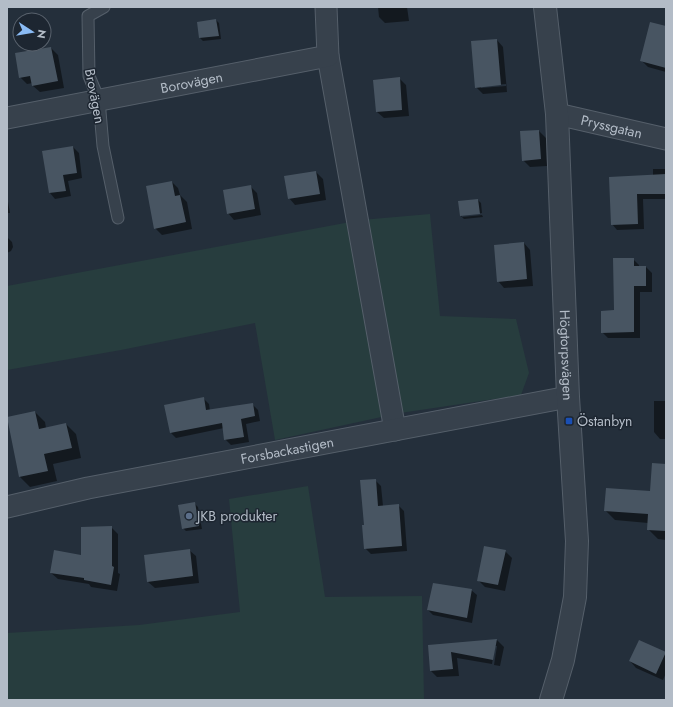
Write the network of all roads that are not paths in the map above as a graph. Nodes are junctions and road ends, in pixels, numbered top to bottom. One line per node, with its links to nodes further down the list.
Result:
1 (104, 7): 5 (lane, Brovägen)
2 (326, 7): 4 (street)
3 (545, 7): 6 (street, Högtorpsvägen)
4 (328, 56): 5 (street, Borovägen); 11 (street)
5 (99, 100): 7 (street, Borovägen); 9 (lane, Brovägen)
6 (557, 114): 8 (street, Pryssgatan); 10 (street, Högtorpsvägen)
7 (7, 118)
8 (666, 139)
9 (118, 218)
10 (568, 397): 11 (street, Forsbackastigen); 13 (street, Högtorpsvägen)
11 (395, 430): 12 (street, Forsbackastigen)
12 (7, 507)
13 (550, 700)

